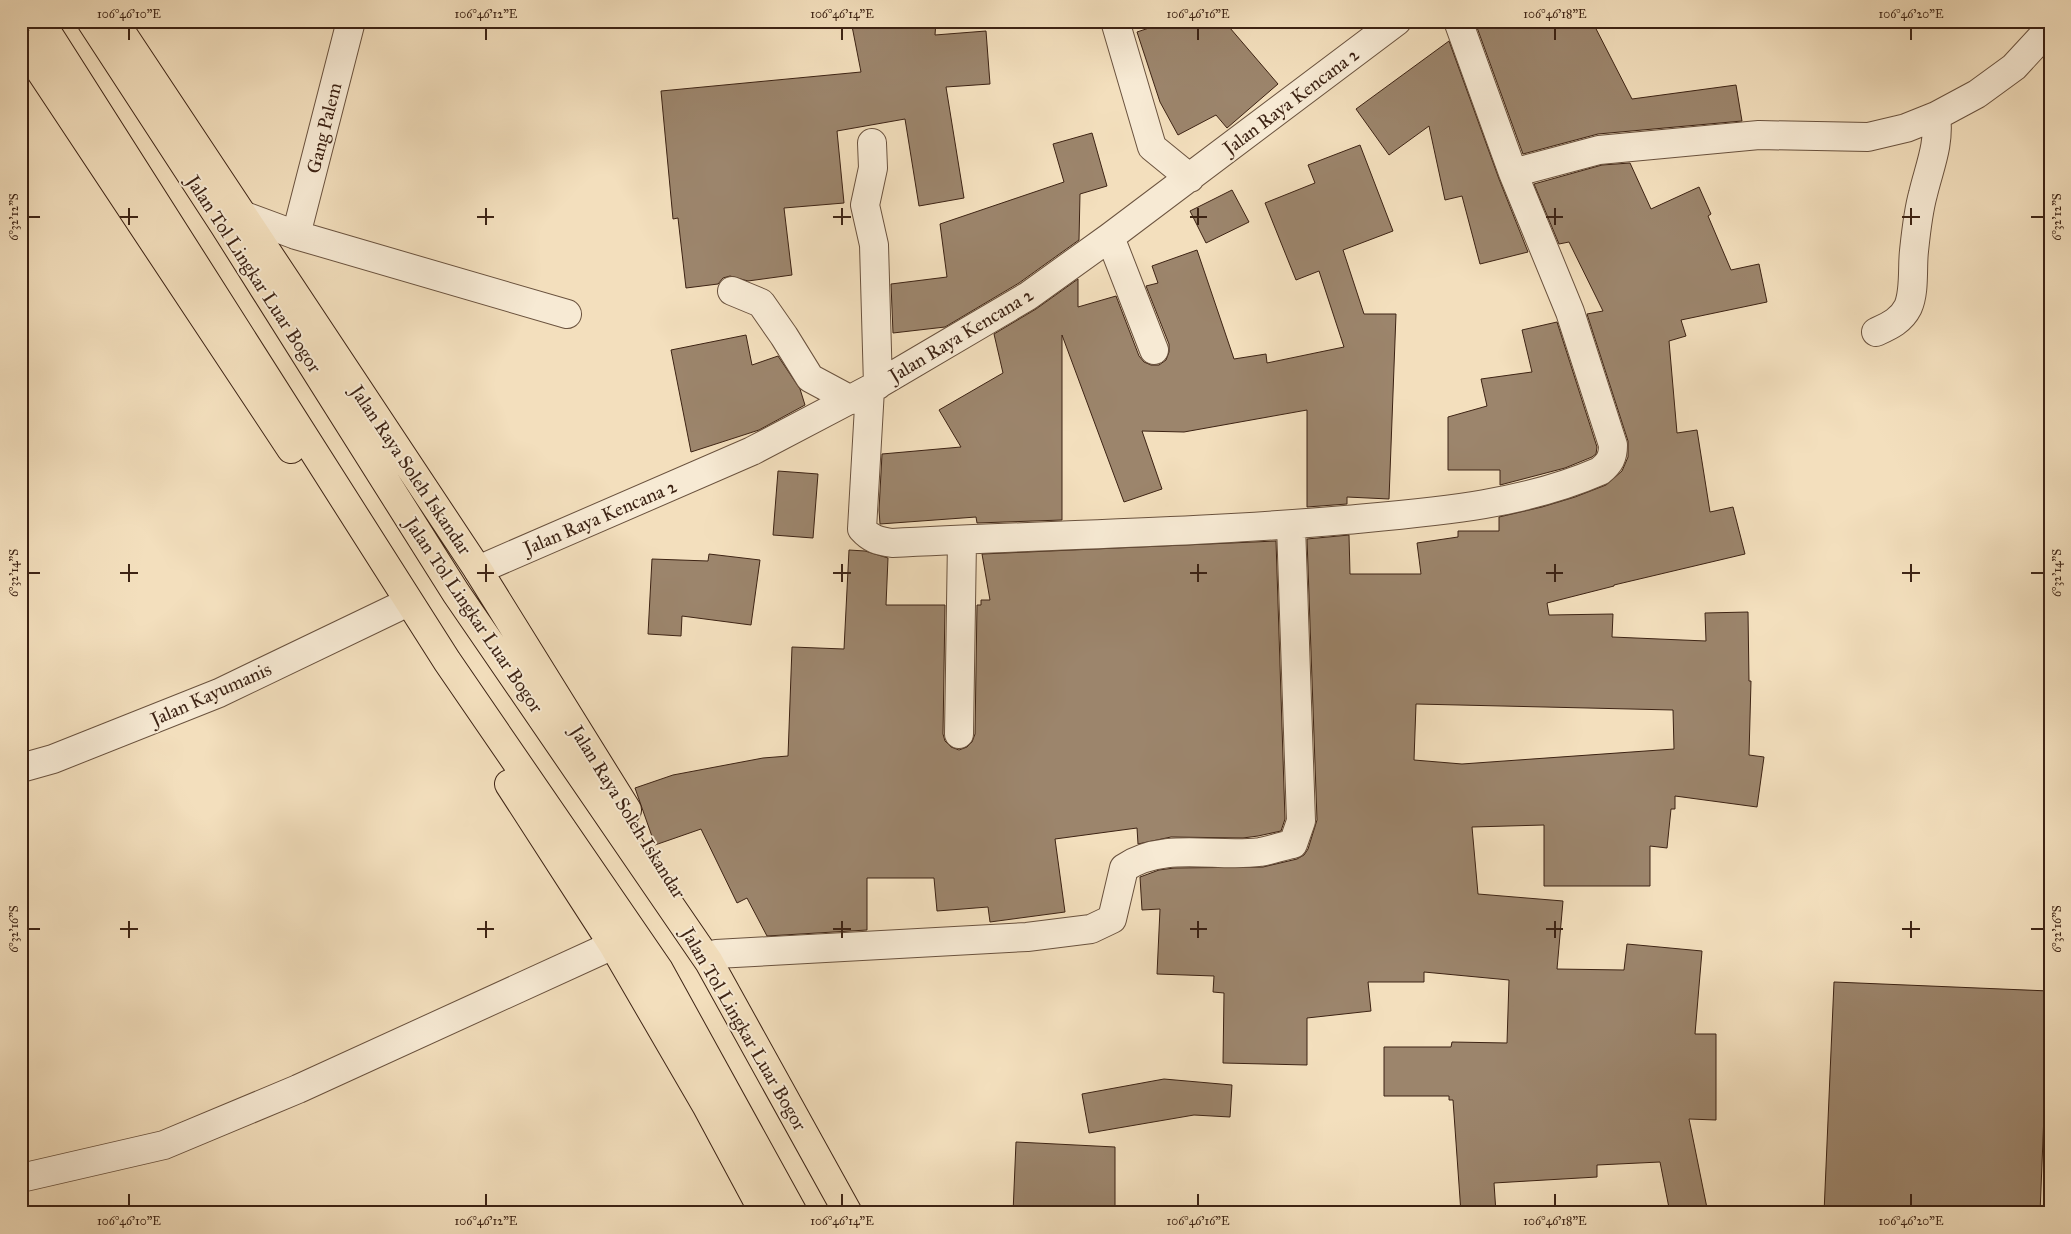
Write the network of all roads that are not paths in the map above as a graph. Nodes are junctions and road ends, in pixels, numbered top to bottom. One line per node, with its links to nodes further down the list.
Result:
1 (40, 21): 32 (highway)
2 (91, 21): 33 (highway, Jalan Tol Lingkar Luar Bogor)
3 (114, 21): 14 (highway, Jalan Raya Soleh Iskandar)
4 (351, 21): 15 (street, Gang Palem)
5 (1397, 21): 13 (street, Jalan Raya Kencana 2)
6 (1458, 21): 12 (street)
7 (1120, 23): 13 (street)
8 (2050, 28): 10 (street)
9 (21, 42): 25 (highway)
10 (1936, 116): 12 (street); 19 (street)
11 (872, 142): 21 (street)
12 (1513, 173): 22 (street)
13 (1190, 178): 16 (street, Jalan Raya Kencana 2)
14 (242, 215): 15 (street); 24 (highway, Jalan Raya Soleh Iskandar)
15 (296, 235): 18 (street)
16 (1110, 237): 20 (street); 21 (street, Jalan Raya Kencana 2)
17 (732, 291): 21 (street)
18 (567, 314)
19 (1876, 332)
20 (1154, 350)
21 (866, 391): 23 (street); 24 (street, Jalan Raya Kencana 2)
22 (1291, 525): 23 (street); 29 (street)
23 (962, 540): 26 (street)
24 (478, 570): 29 (highway, Jalan Raya Soleh Iskandar)
25 (396, 608): 27 (street, Jalan Kayumanis); 28 (highway)
26 (959, 734)
27 (21, 768)
28 (613, 945): 30 (street); 31 (highway)
29 (716, 954): 34 (highway, Jalan Raya Soleh Iskandar)
30 (21, 1178)
31 (764, 1213)
32 (793, 1213)
33 (848, 1213)
34 (862, 1213)

